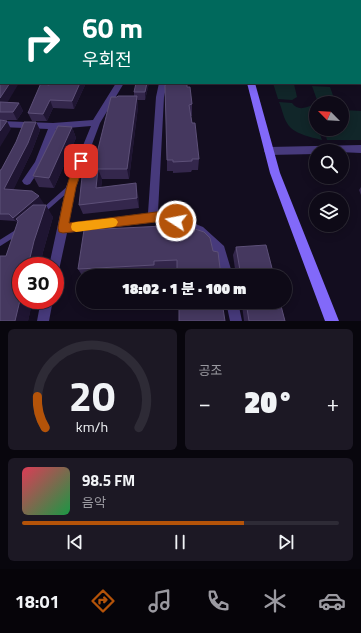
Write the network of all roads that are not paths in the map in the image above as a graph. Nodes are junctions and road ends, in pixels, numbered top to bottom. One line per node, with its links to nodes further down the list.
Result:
1 (120, 84): 4 (street)
2 (163, 84): 12 (street)
3 (251, 84): 8 (main road)
4 (96, 123): 6 (street); 10 (street)
5 (0, 124): 6 (street)
6 (53, 126): 9 (street)
7 (361, 149): 8 (street)
8 (269, 151): 22 (main road)
9 (27, 181)
10 (71, 187): 11 (lane); 14 (street)
11 (35, 217)
12 (153, 217): 14 (street); 17 (street)
13 (23, 227): 15 (lane)
14 (63, 228): 16 (street)
15 (0, 243)
16 (57, 257)
17 (225, 269)
18 (45, 309): 20 (street)
19 (233, 309): 21 (street)
20 (43, 321)
21 (236, 321)
22 (332, 321)

